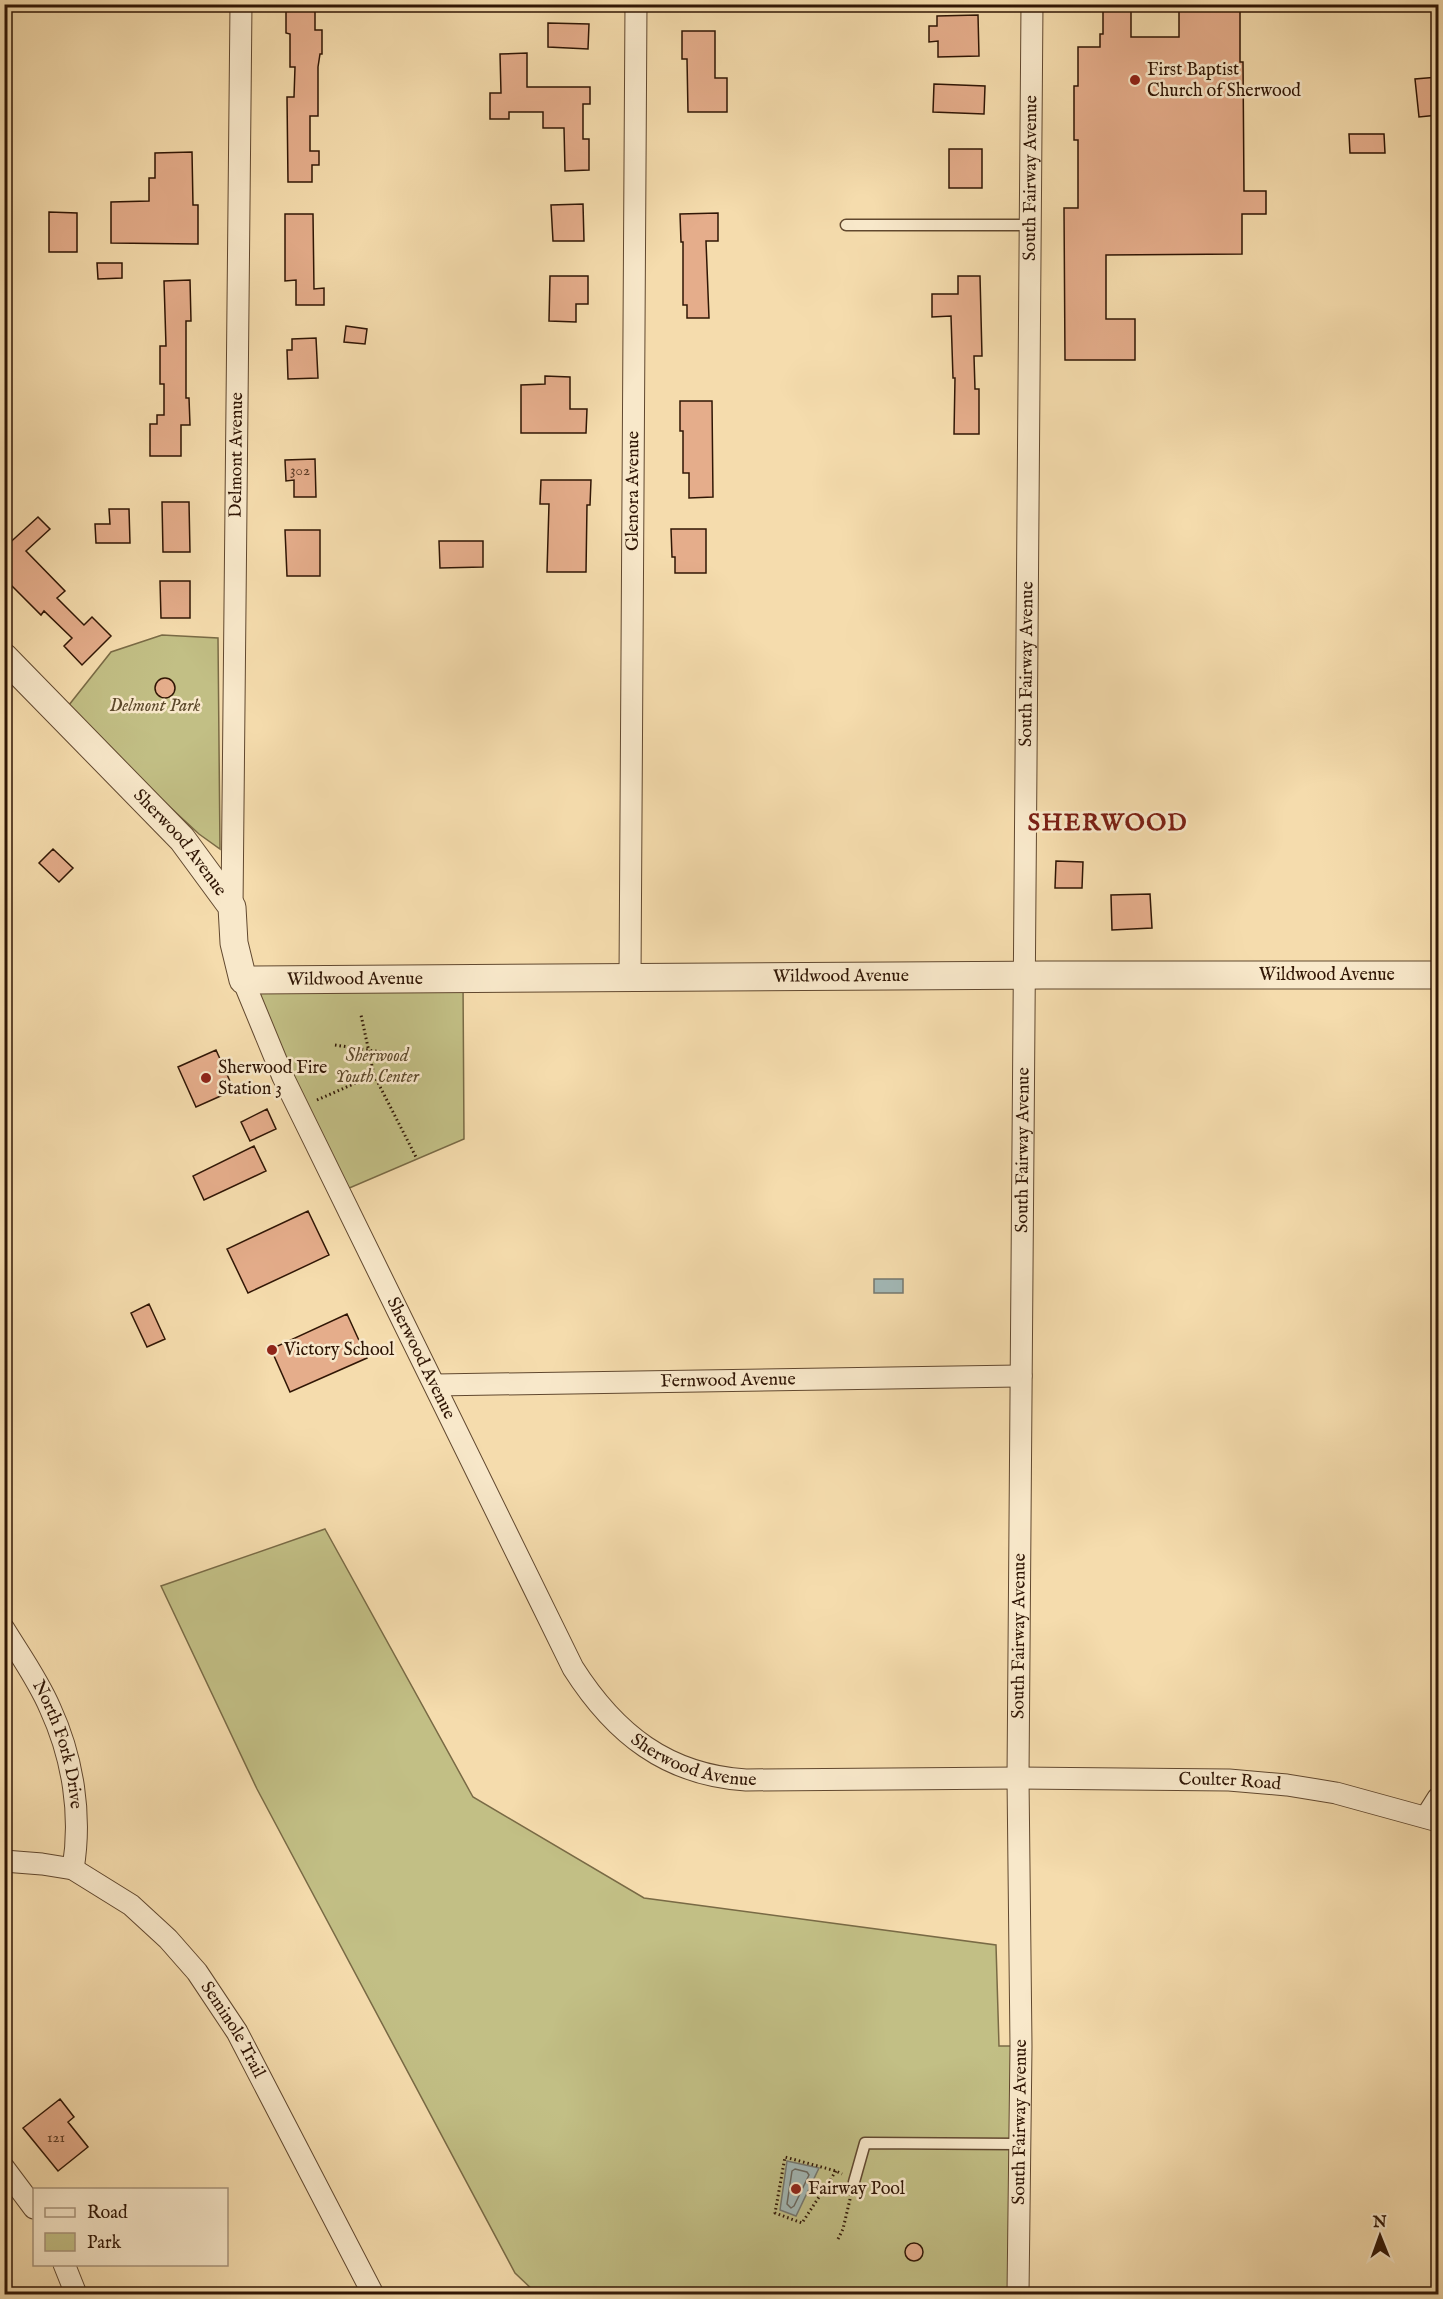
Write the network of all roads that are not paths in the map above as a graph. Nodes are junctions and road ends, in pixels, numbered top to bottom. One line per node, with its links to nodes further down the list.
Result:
1 (241, 4): 7 (street, Delmont Avenue)
2 (636, 4): 10 (street, Glenora Avenue)
3 (1032, 4): 5 (street, South Fairway Avenue)
4 (846, 225): 5 (lane)
5 (1030, 225): 8 (street, South Fairway Avenue)
6 (4, 657): 7 (street, Sherwood Avenue)
7 (232, 907): 11 (street, Sherwood Avenue)
8 (1025, 975): 9 (street, Wildwood Avenue); 10 (street, Wildwood Avenue); 12 (street, South Fairway Avenue)
9 (1438, 975)
10 (630, 979): 11 (street, Wildwood Avenue)
11 (243, 980): 13 (street, Sherwood Avenue)
12 (1021, 1376): 13 (street, Fernwood Avenue); 15 (street, South Fairway Avenue)
13 (436, 1385): 15 (street, Sherwood Avenue)
14 (4, 1629): 19 (street, North Fork Drive)
15 (1018, 1778): 17 (street, Coulter Road); 20 (street, South Fairway Avenue)
16 (1438, 1798): 17 (street)
17 (1432, 1819)
18 (4, 1862): 19 (street, Seminole Trail)
19 (74, 1869): 26 (street, Seminole Trail)
20 (1020, 2144): 22 (lane); 27 (street, South Fairway Avenue)
21 (4, 2168): 23 (street)
22 (854, 2182)
23 (33, 2207)
24 (64, 2266): 25 (street)
25 (76, 2295)
26 (373, 2295)
27 (1018, 2295)

